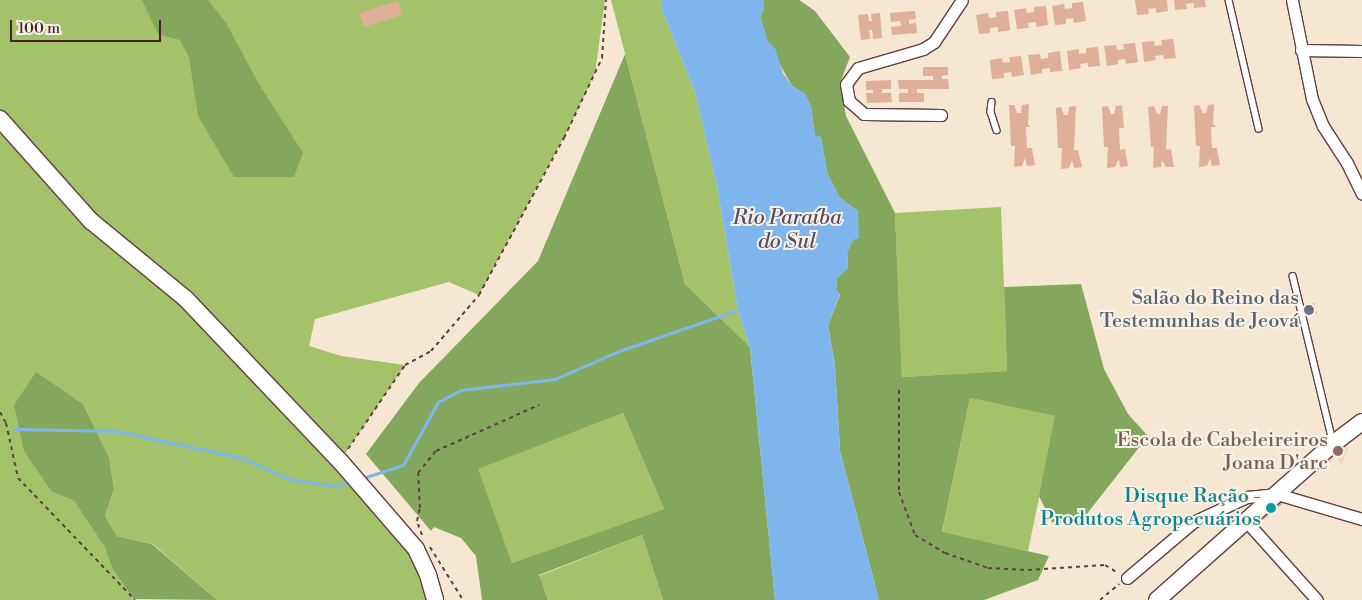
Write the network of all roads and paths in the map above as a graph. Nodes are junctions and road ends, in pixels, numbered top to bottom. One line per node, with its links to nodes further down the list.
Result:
1 (606, 0): 19 (path)
2 (962, 0): 8 (street)
3 (1229, 0): 10 (lane)
4 (1292, 0): 5 (street)
5 (1301, 50): 6 (street); 12 (street)
6 (1362, 51)
7 (992, 102): 11 (lane)
8 (941, 115)
9 (0, 119): 19 (main road)
10 (1259, 129)
11 (997, 130)
12 (1362, 194)
13 (1293, 276): 18 (lane)
14 (899, 390): 23 (path)
15 (539, 405): 27 (path)
16 (0, 412): 25 (path)
17 (1362, 422): 18 (main road)
18 (1334, 443): 20 (main road)
19 (340, 461): 26 (main road)
20 (1277, 494): 21 (street); 22 (main road); 23 (street)
21 (1362, 519)
22 (1246, 521): 24 (main road); 29 (street)
23 (1126, 578): 28 (path)
24 (1164, 598)
25 (135, 600)
26 (435, 600)
27 (463, 600)
28 (1100, 600)
29 (1317, 600)

